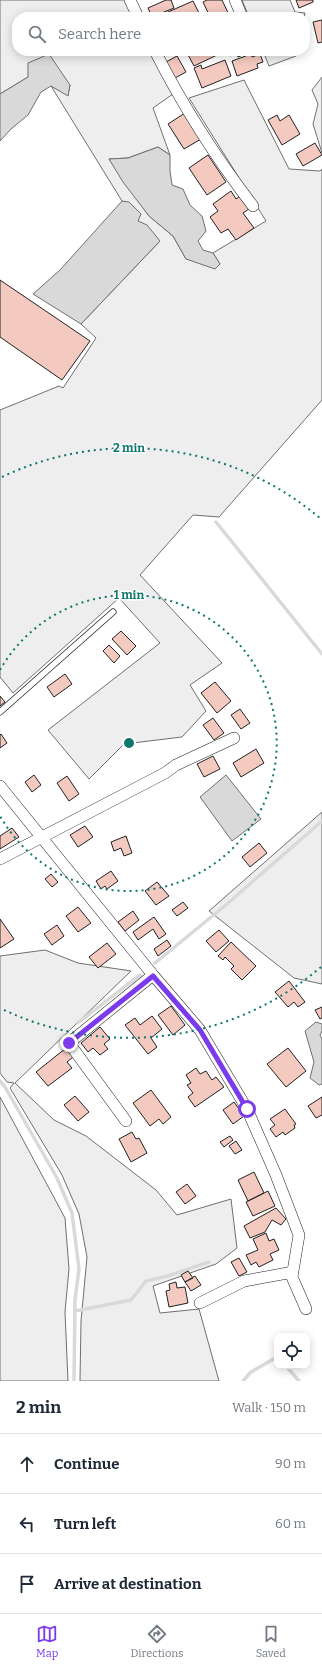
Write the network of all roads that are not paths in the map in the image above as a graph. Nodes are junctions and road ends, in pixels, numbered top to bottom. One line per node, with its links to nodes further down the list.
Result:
1 (130, 0): 3 (street)
2 (235, 0): 4 (street)
3 (136, 12)
4 (240, 12)
5 (159, 56): 6 (street)
6 (253, 206)
7 (113, 612): 8 (lane)
8 (0, 712)
9 (234, 738): 11 (street)
10 (0, 786): 11 (street)
11 (41, 837): 12 (street); 13 (street)
12 (0, 859)
13 (153, 976): 14 (street); 15 (street)
14 (126, 1121)
15 (293, 1272): 16 (street); 17 (street)
16 (200, 1303)
17 (306, 1309)

